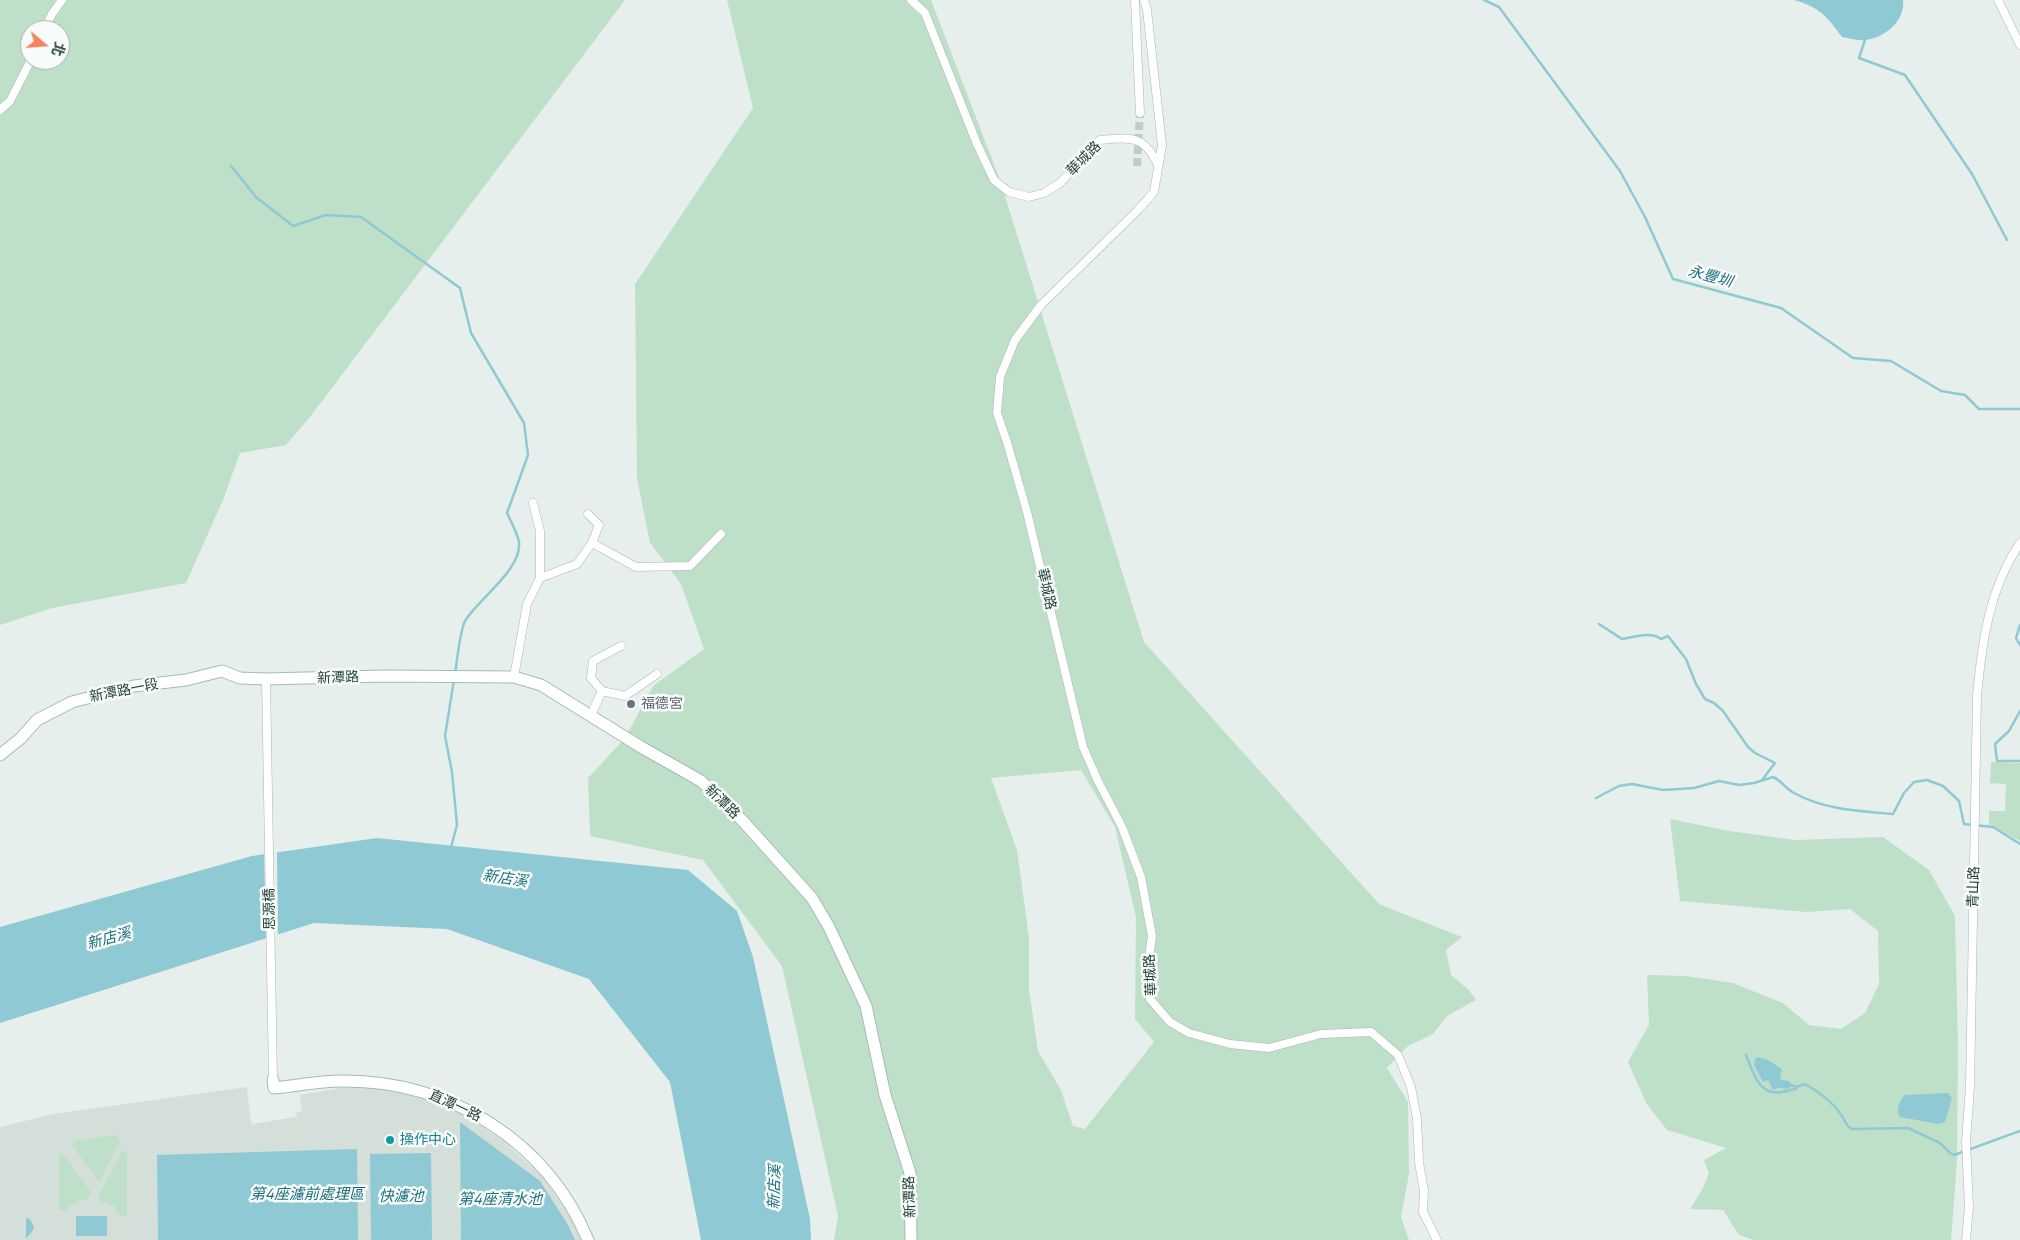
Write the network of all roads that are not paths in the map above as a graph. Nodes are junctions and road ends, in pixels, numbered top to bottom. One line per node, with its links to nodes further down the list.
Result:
1 (62, 0): 6 (street)
2 (911, 0): 11 (street, 華城路)
3 (1135, 0): 10 (street)
4 (1144, 0): 11 (street)
5 (1998, 0): 7 (street)
6 (49, 20)
7 (2020, 45)
8 (26, 70): 9 (street)
9 (0, 110)
10 (1140, 113)
11 (1158, 165): 28 (street, 華城路)
12 (533, 503): 17 (street)
13 (588, 514): 15 (street)
14 (721, 534): 15 (street)
15 (592, 543): 17 (street)
16 (2020, 543): 29 (street, 青山路)
17 (540, 578): 20 (street)
18 (621, 646): 22 (street)
19 (657, 674): 22 (street)
20 (514, 678): 21 (street, 新潭路); 23 (street, 新潭路)
21 (266, 679): 24 (street, 新潭路一段); 25 (street, 思源橋)
22 (602, 691): 23 (street)
23 (590, 715): 27 (street, 新潭路)
24 (0, 756)
25 (273, 1080): 26 (street, 直潭一路)
26 (588, 1240)
27 (911, 1240)
28 (1437, 1240)
29 (1966, 1240)

